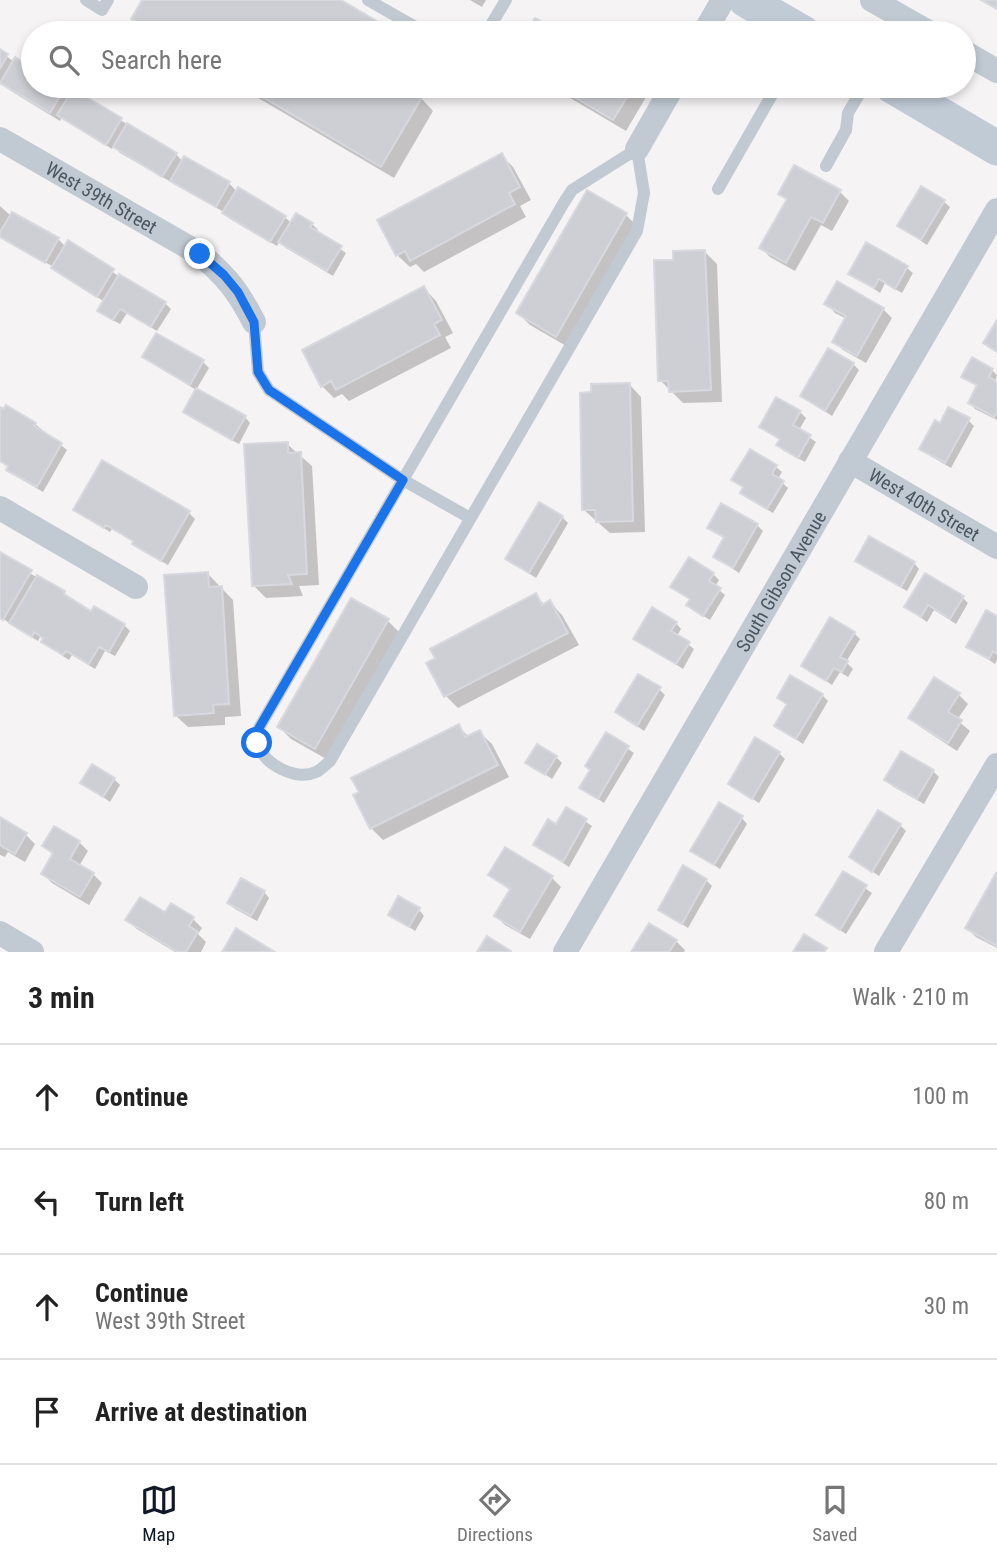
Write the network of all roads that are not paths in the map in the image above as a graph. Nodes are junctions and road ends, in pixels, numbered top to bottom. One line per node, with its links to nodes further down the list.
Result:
1 (86, 0): 2 (lane)
2 (108, 0)
3 (368, 0): 8 (lane)
4 (506, 0): 9 (lane)
5 (723, 0): 10 (street)
6 (746, 0): 11 (main road)
7 (872, 0): 12 (street)
8 (405, 21)
9 (493, 21)
10 (711, 21)
11 (782, 21)
12 (909, 21)
13 (976, 59): 14 (street)
14 (997, 71)
15 (666, 98): 21 (street)
16 (770, 98): 23 (lane)
17 (857, 98): 22 (lane)
18 (912, 98): 20 (main road)
19 (0, 139): 25 (street, West 39th Street)
20 (997, 148)
21 (637, 149): 27 (lane); 29 (lane)
22 (826, 166)
23 (718, 189)
24 (997, 210): 26 (street, South Gibson Avenue)
25 (254, 322): 27 (lane)
26 (850, 461): 30 (street, West 40th Street); 35 (street, South Gibson Avenue)
27 (403, 480): 29 (lane); 29 (lane)
28 (0, 508): 31 (street)
29 (470, 518)
30 (997, 547)
31 (136, 587)
32 (997, 765): 36 (street)
33 (0, 933): 34 (street)
34 (32, 952)
35 (565, 952)
36 (886, 952)

